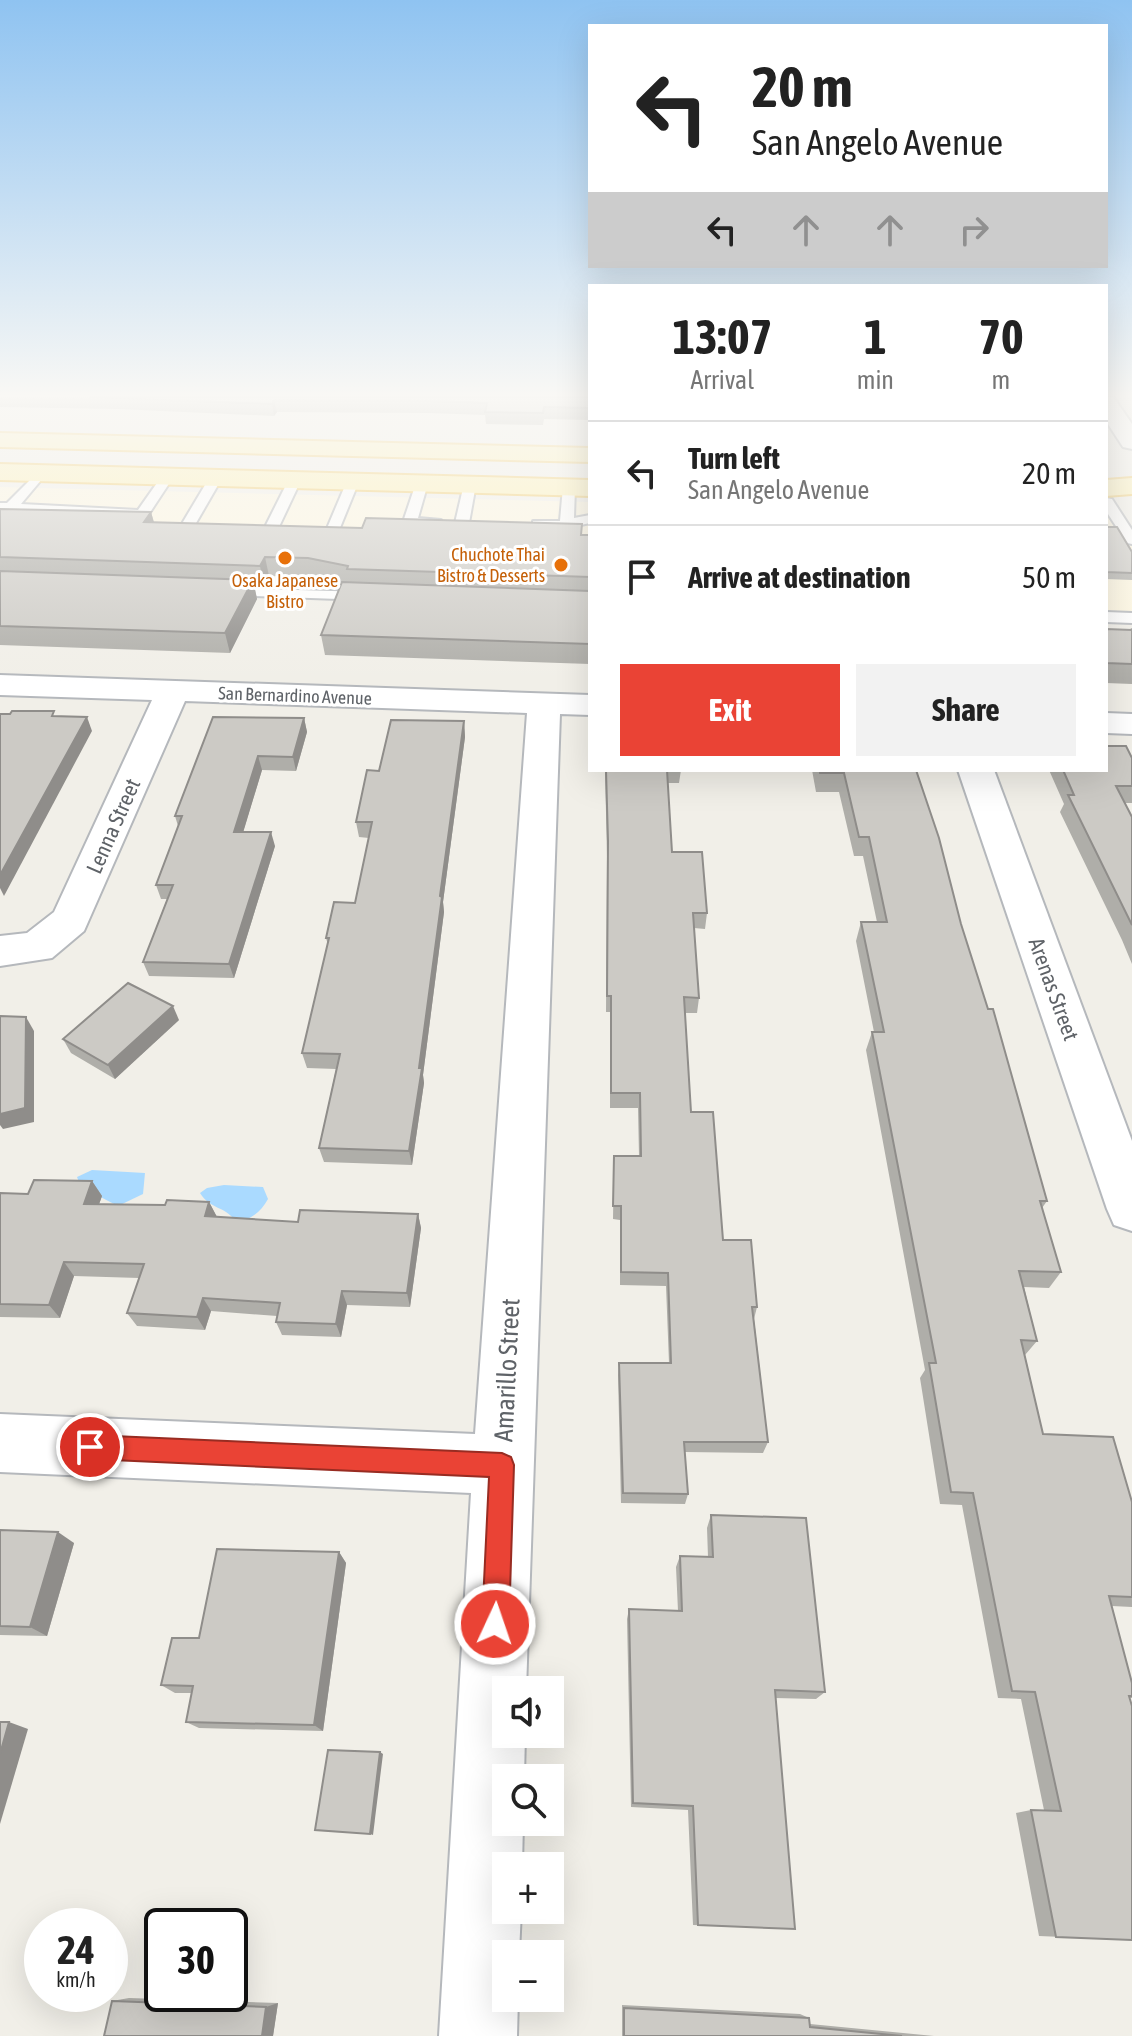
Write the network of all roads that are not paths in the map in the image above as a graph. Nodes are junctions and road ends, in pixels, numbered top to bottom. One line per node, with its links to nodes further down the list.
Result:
1 (21, 492): 10 (lane)
2 (157, 492): 10 (lane)
3 (208, 492): 14 (lane)
4 (289, 492): 5 (lane)
5 (348, 492)
6 (419, 492): 7 (lane)
7 (470, 492)
8 (579, 492): 13 (lane)
9 (1113, 498): 15 (lane)
10 (6, 507)
11 (588, 519): 13 (lane)
12 (519, 524): 13 (lane)
13 (567, 524)
14 (187, 527)
15 (1132, 540)
16 (207, 591): 17 (lane)
17 (391, 597)
18 (1108, 604): 19 (lane)
19 (1132, 604)
20 (1108, 617): 21 (lane)
21 (1132, 618)
22 (0, 685): 23 (street, San Bernardino Avenue)
23 (172, 692): 24 (street, San Bernardino Avenue); 28 (street, Lenna Street)
24 (567, 704): 31 (street, Amarillo Street)
25 (1108, 723): 26 (street)
26 (1132, 724)
27 (977, 772): 29 (street, Arenas Street)
28 (19, 949)
29 (1132, 1209)
30 (0, 1443): 31 (street)
31 (502, 1465): 32 (street, Amarillo Street)
32 (478, 2036)

